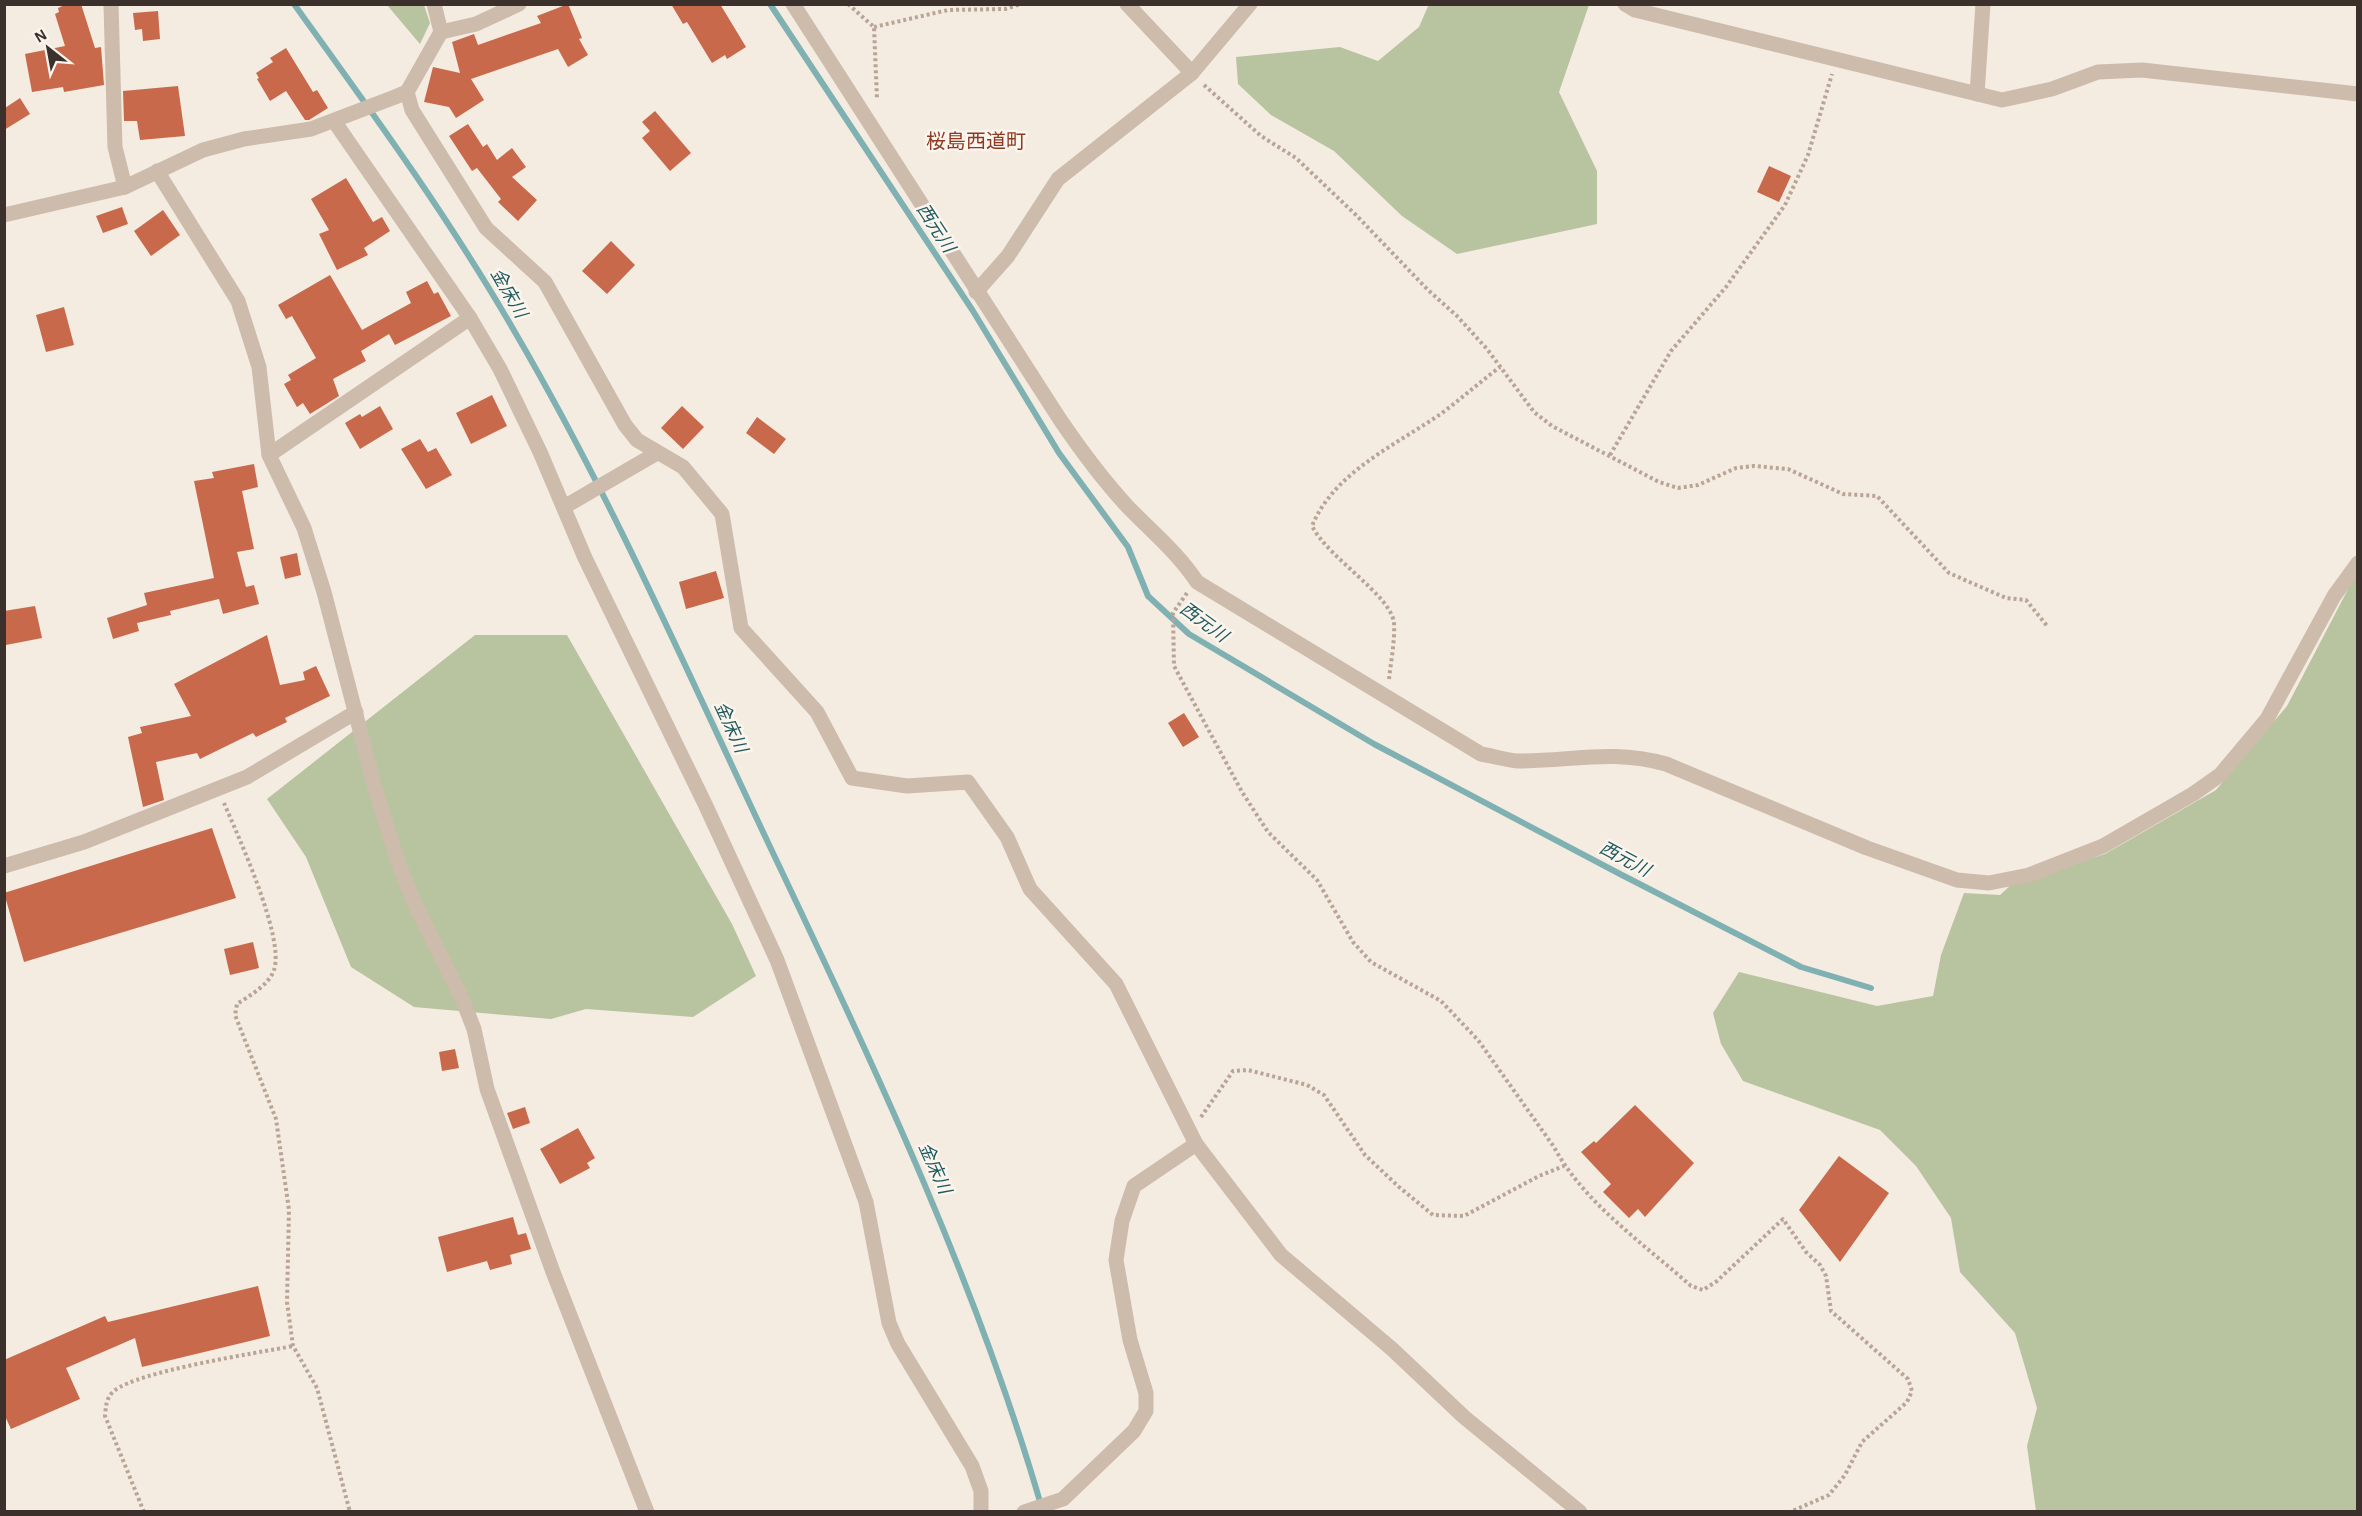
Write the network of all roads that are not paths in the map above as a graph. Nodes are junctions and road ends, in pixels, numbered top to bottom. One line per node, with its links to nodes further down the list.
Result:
1 (111, 4): 16 (street)
2 (434, 4): 9 (street)
3 (519, 4): 9 (street)
4 (793, 4): 18 (street)
5 (1127, 4): 10 (street)
6 (1250, 4): 10 (street)
7 (1625, 4): 11 (street)
8 (1983, 4): 11 (street)
9 (441, 32): 13 (street)
10 (1192, 74): 18 (street)
11 (1977, 94): 12 (street)
12 (2358, 94)
13 (401, 95): 14 (street); 20 (street)
14 (334, 121): 15 (street); 19 (street)
15 (157, 171): 16 (street); 21 (street)
16 (125, 187): 17 (street)
17 (4, 215)
18 (976, 292): 23 (street)
19 (470, 318): 21 (street); 22 (street)
20 (657, 453): 22 (street); 26 (street)
21 (269, 455): 24 (street)
22 (564, 507): 28 (street)
23 (2358, 563)
24 (356, 712): 25 (street); 27 (street)
25 (4, 866)
26 (1193, 1139): 29 (street); 30 (street)
27 (647, 1512)
28 (981, 1512)
29 (1024, 1512)
30 (1580, 1512)

